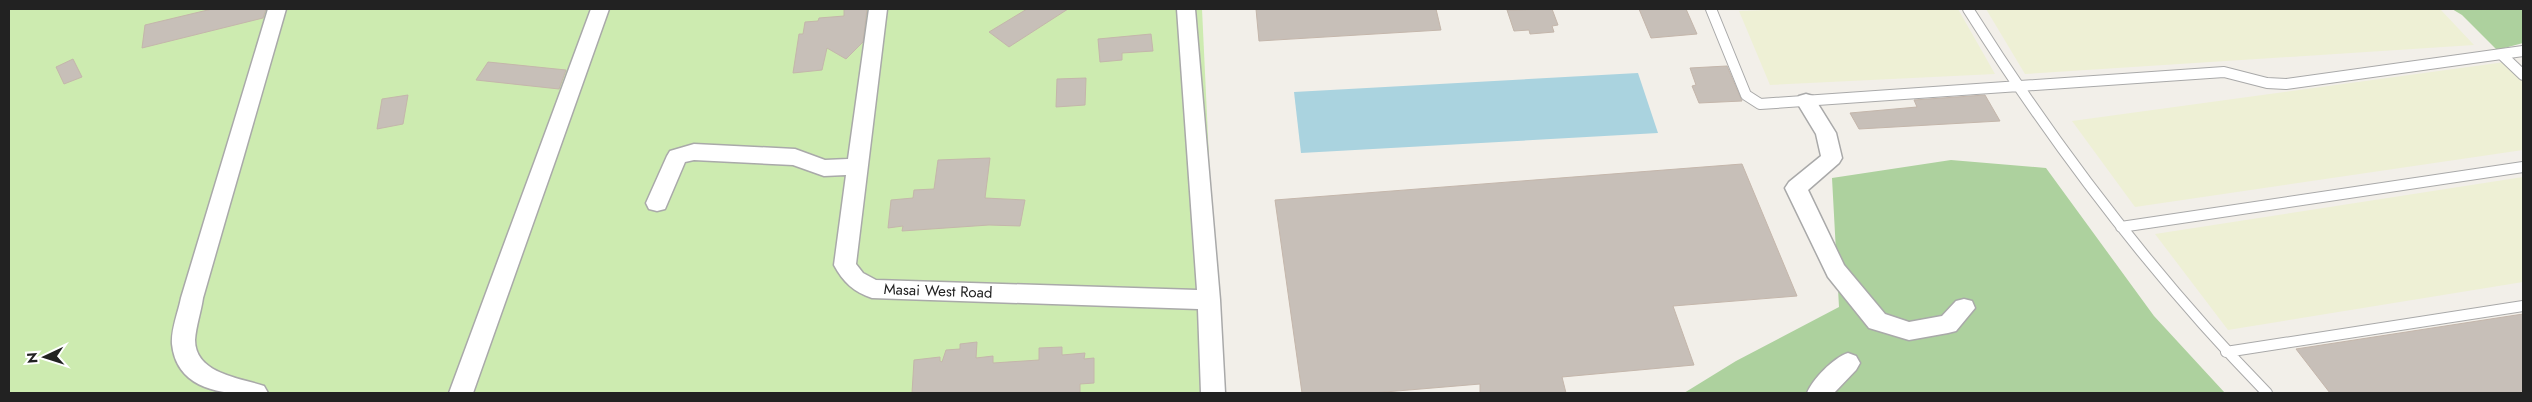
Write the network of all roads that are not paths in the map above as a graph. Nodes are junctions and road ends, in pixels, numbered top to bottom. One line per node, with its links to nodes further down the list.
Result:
1 (277, 9): 21 (street)
2 (600, 9): 22 (street)
3 (878, 9): 12 (street, Masai West Road)
4 (1186, 9): 16 (street)
5 (1712, 9): 11 (lane)
6 (1968, 9): 10 (lane)
7 (2523, 51): 8 (lane)
8 (2501, 54): 9 (lane); 10 (lane)
9 (2523, 75)
10 (2015, 85): 11 (lane); 15 (lane)
11 (1806, 101): 18 (street)
12 (857, 167): 14 (street); 16 (street, Masai West Road)
13 (2523, 167): 15 (lane)
14 (657, 203)
15 (2121, 228): 19 (lane)
16 (1209, 300): 23 (street)
17 (2523, 306): 19 (lane)
18 (1964, 308)
19 (2226, 352): 25 (lane)
20 (1848, 363): 24 (street)
21 (256, 393)
22 (461, 393)
23 (1212, 393)
24 (1820, 393)
25 (2267, 393)

